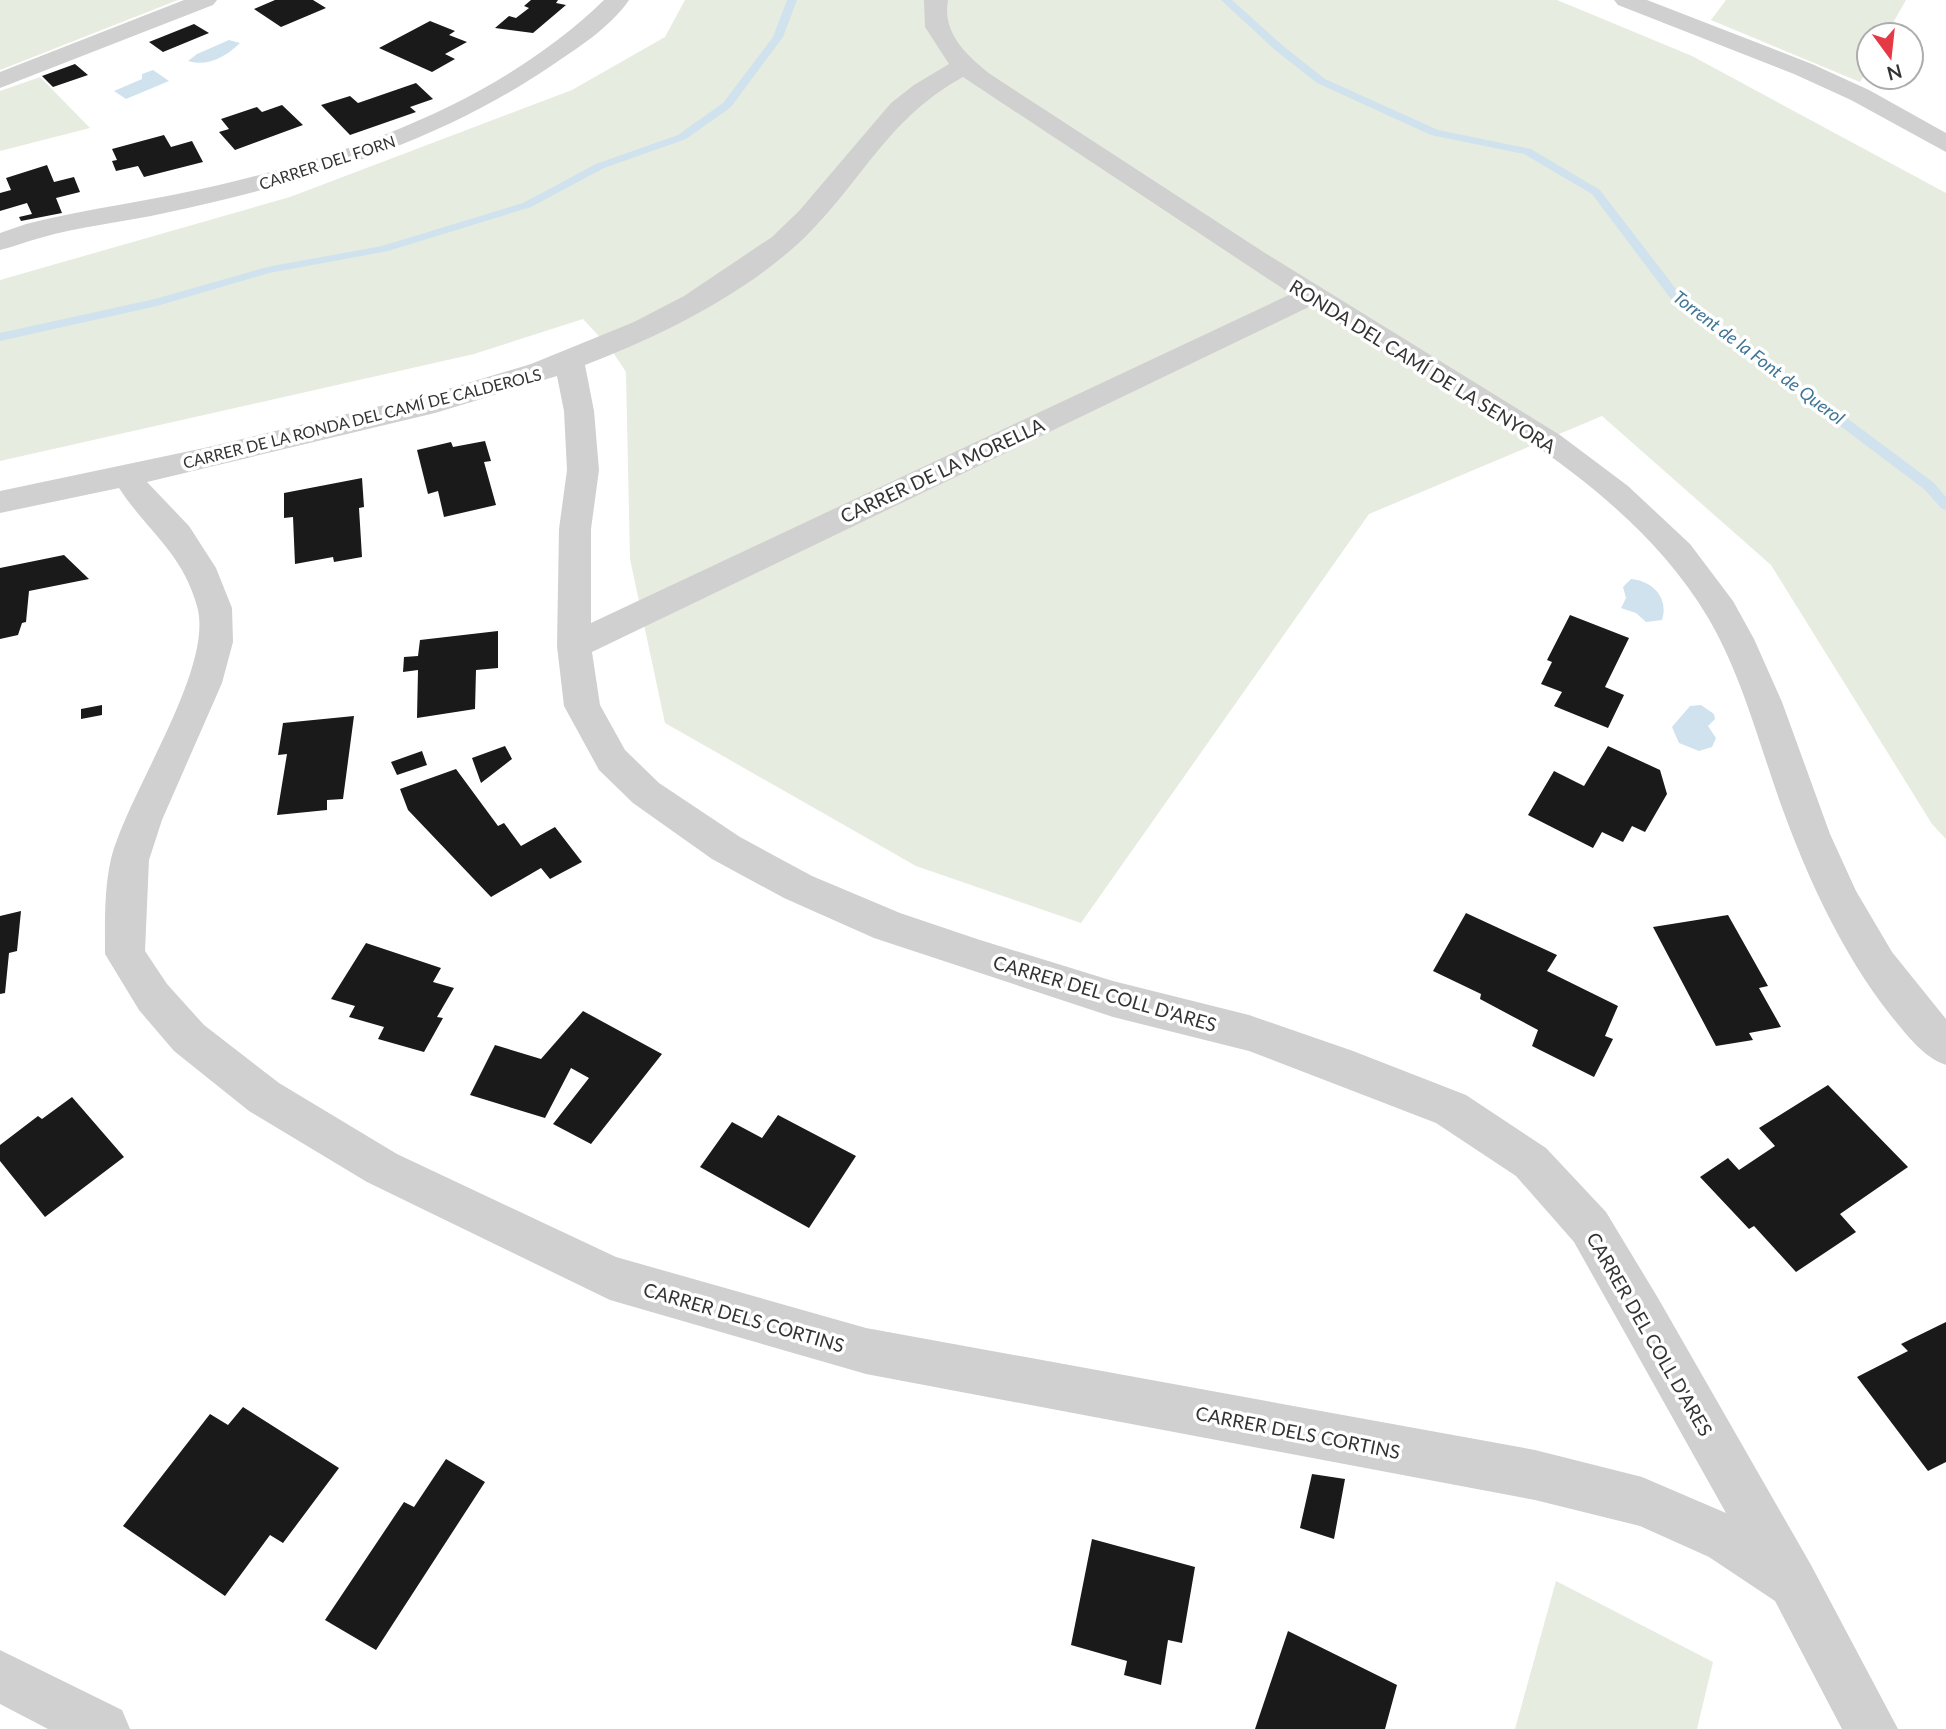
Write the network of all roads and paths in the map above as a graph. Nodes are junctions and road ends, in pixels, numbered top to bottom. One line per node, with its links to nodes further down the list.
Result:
1 (205, 0): 6 (street)
2 (617, 0): 8 (street, CARRER DEL FORN)
3 (936, 0): 5 (street)
4 (1626, 0): 7 (street)
5 (964, 66): 9 (street, RONDA DEL CAMÍ DE LA SENYORA); 10 (street, CARRER DE LA RONDA DEL CAMÍ DE CALDEROLS)
6 (0, 81)
7 (1946, 144)
8 (0, 242)
9 (1311, 295): 13 (street, CARRER DE LA MORELLA); 14 (street, RONDA DEL CAMÍ DE LA SENYORA)
10 (570, 363): 11 (street, CARRER DE LA RONDA DEL CAMÍ DE CALDEROLS); 13 (street, CARRER DEL COLL D'ARES)
11 (127, 476): 12 (street, CARRER DE LA RONDA DEL CAMÍ DE CALDEROLS); 15 (street, CARRER DELS CORTINS)
12 (0, 502)
13 (574, 646): 15 (street, CARRER DEL COLL D'ARES)
14 (1946, 1047)
15 (1793, 1583): 18 (street, CARRER DELS CORTINS)
16 (0, 1676): 17 (street)
17 (103, 1729)
18 (1871, 1729)

